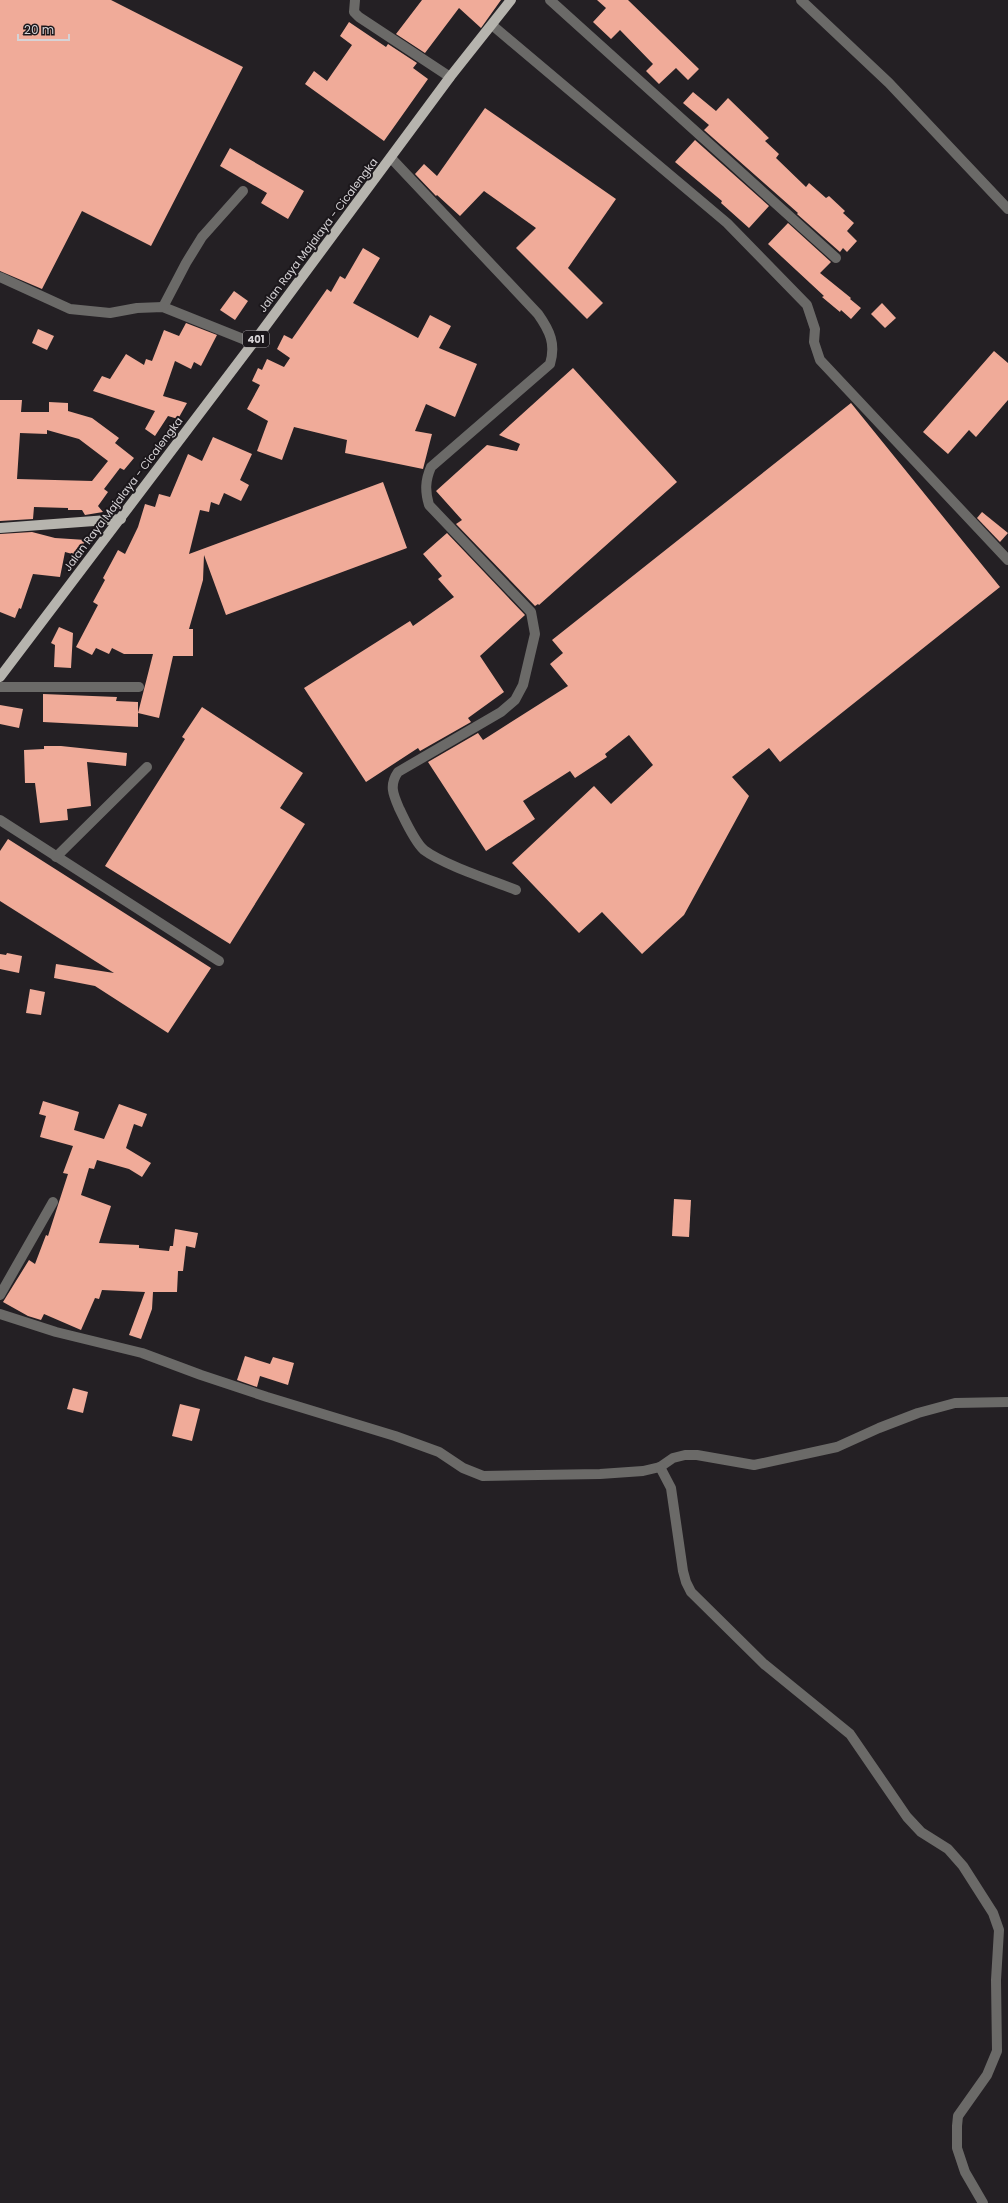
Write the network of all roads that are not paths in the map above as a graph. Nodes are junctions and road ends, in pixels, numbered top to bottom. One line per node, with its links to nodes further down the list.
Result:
1 (355, 0): 6 (street)
2 (511, 0): 5 (main road, Jalan Raya Majalaya - Cicalengka / 401)
3 (550, 0): 10 (street)
4 (801, 0): 9 (street)
5 (492, 25): 6 (main road, Jalan Raya Majalaya - Cicalengka / 401); 16 (street)
6 (450, 77): 7 (main road, Jalan Raya Majalaya - Cicalengka / 401)
7 (391, 158): 13 (main road, Jalan Raya Majalaya - Cicalengka / 401); 23 (street)
8 (243, 191): 12 (street)
9 (1008, 209)
10 (836, 258)
11 (0, 277): 12 (street)
12 (163, 307): 13 (street)
13 (253, 343): 14 (main road, Jalan Raya Majalaya - Cicalengka / 401)
14 (121, 519): 15 (main road); 17 (main road, Jalan Raya Majalaya - Cicalengka / 401)
15 (0, 528)
16 (1008, 560)
17 (0, 677)
18 (0, 687): 19 (street)
19 (139, 687)
20 (148, 767): 22 (street)
21 (0, 820): 22 (street)
22 (56, 857): 24 (street)
23 (516, 890)
24 (219, 961)
25 (53, 1202): 26 (street)
26 (0, 1295)
27 (0, 1314): 29 (street)
28 (1008, 1402): 29 (street)
29 (660, 1467): 30 (street)
30 (983, 2203)

